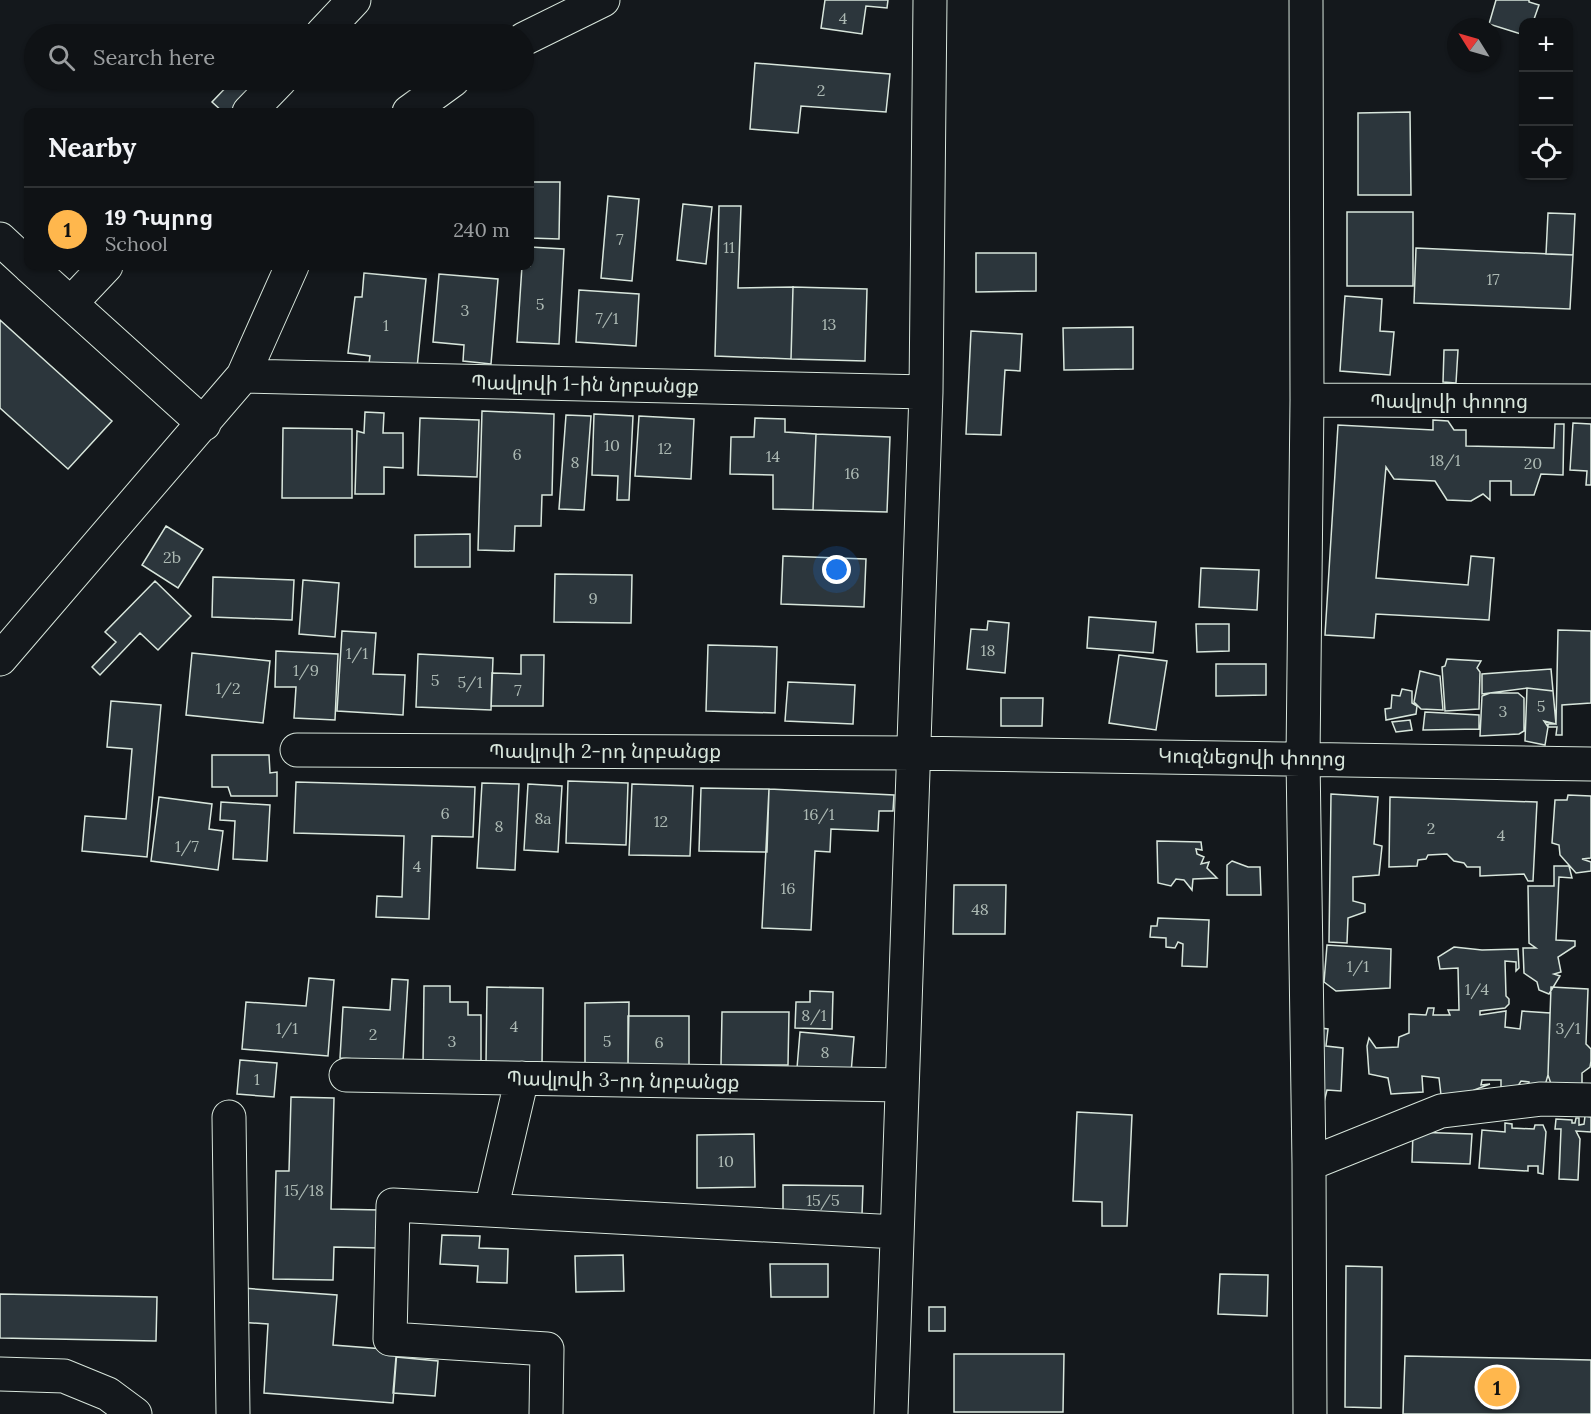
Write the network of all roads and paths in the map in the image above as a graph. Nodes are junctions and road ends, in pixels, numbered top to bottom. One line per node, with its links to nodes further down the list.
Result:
1 (354, 0): 5 (street)
2 (603, 0): 6 (street)
3 (930, 0): 18 (street)
4 (1306, 0): 19 (street)
5 (331, 24)
6 (534, 34)
7 (270, 90): 9 (street)
8 (439, 90): 10 (street)
9 (253, 108)
10 (414, 108)
11 (0, 239): 12 (street)
12 (24, 261)
13 (35, 270): 16 (street)
14 (102, 270): 16 (street)
15 (290, 270): 17 (street)
16 (71, 303): 21 (street)
17 (243, 376): 18 (street, Պավլովի 1-ին նրբանցք); 21 (street)
18 (926, 392): 24 (street)
19 (1307, 400): 20 (street, Պավլովի փողոց); 25 (street)
20 (1591, 401)
21 (204, 424): 22 (street)
22 (0, 659)
23 (297, 750): 24 (street, Պավլովի 2-րդ նրբանցք)
24 (913, 753): 25 (street, Կուզնեցովի փողոց); 29 (street)
25 (1303, 758): 26 (street, Կուզնեցովի փողոց); 32 (street)
26 (1591, 764)
27 (345, 1075): 28 (street, Պավլովի 3-րդ նրբանցք)
28 (522, 1078): 29 (street, Պավլովի 3-րդ նրբանցք); 33 (street)
29 (902, 1085): 34 (street)
30 (1591, 1100): 32 (street)
31 (229, 1117): 37 (street)
32 (1309, 1164): 40 (street)
33 (491, 1210): 34 (street); 38 (street)
34 (897, 1232): 39 (street)
35 (0, 1374): 36 (street)
36 (135, 1414)
37 (233, 1414)
38 (546, 1414)
39 (891, 1414)
40 (1310, 1414)

